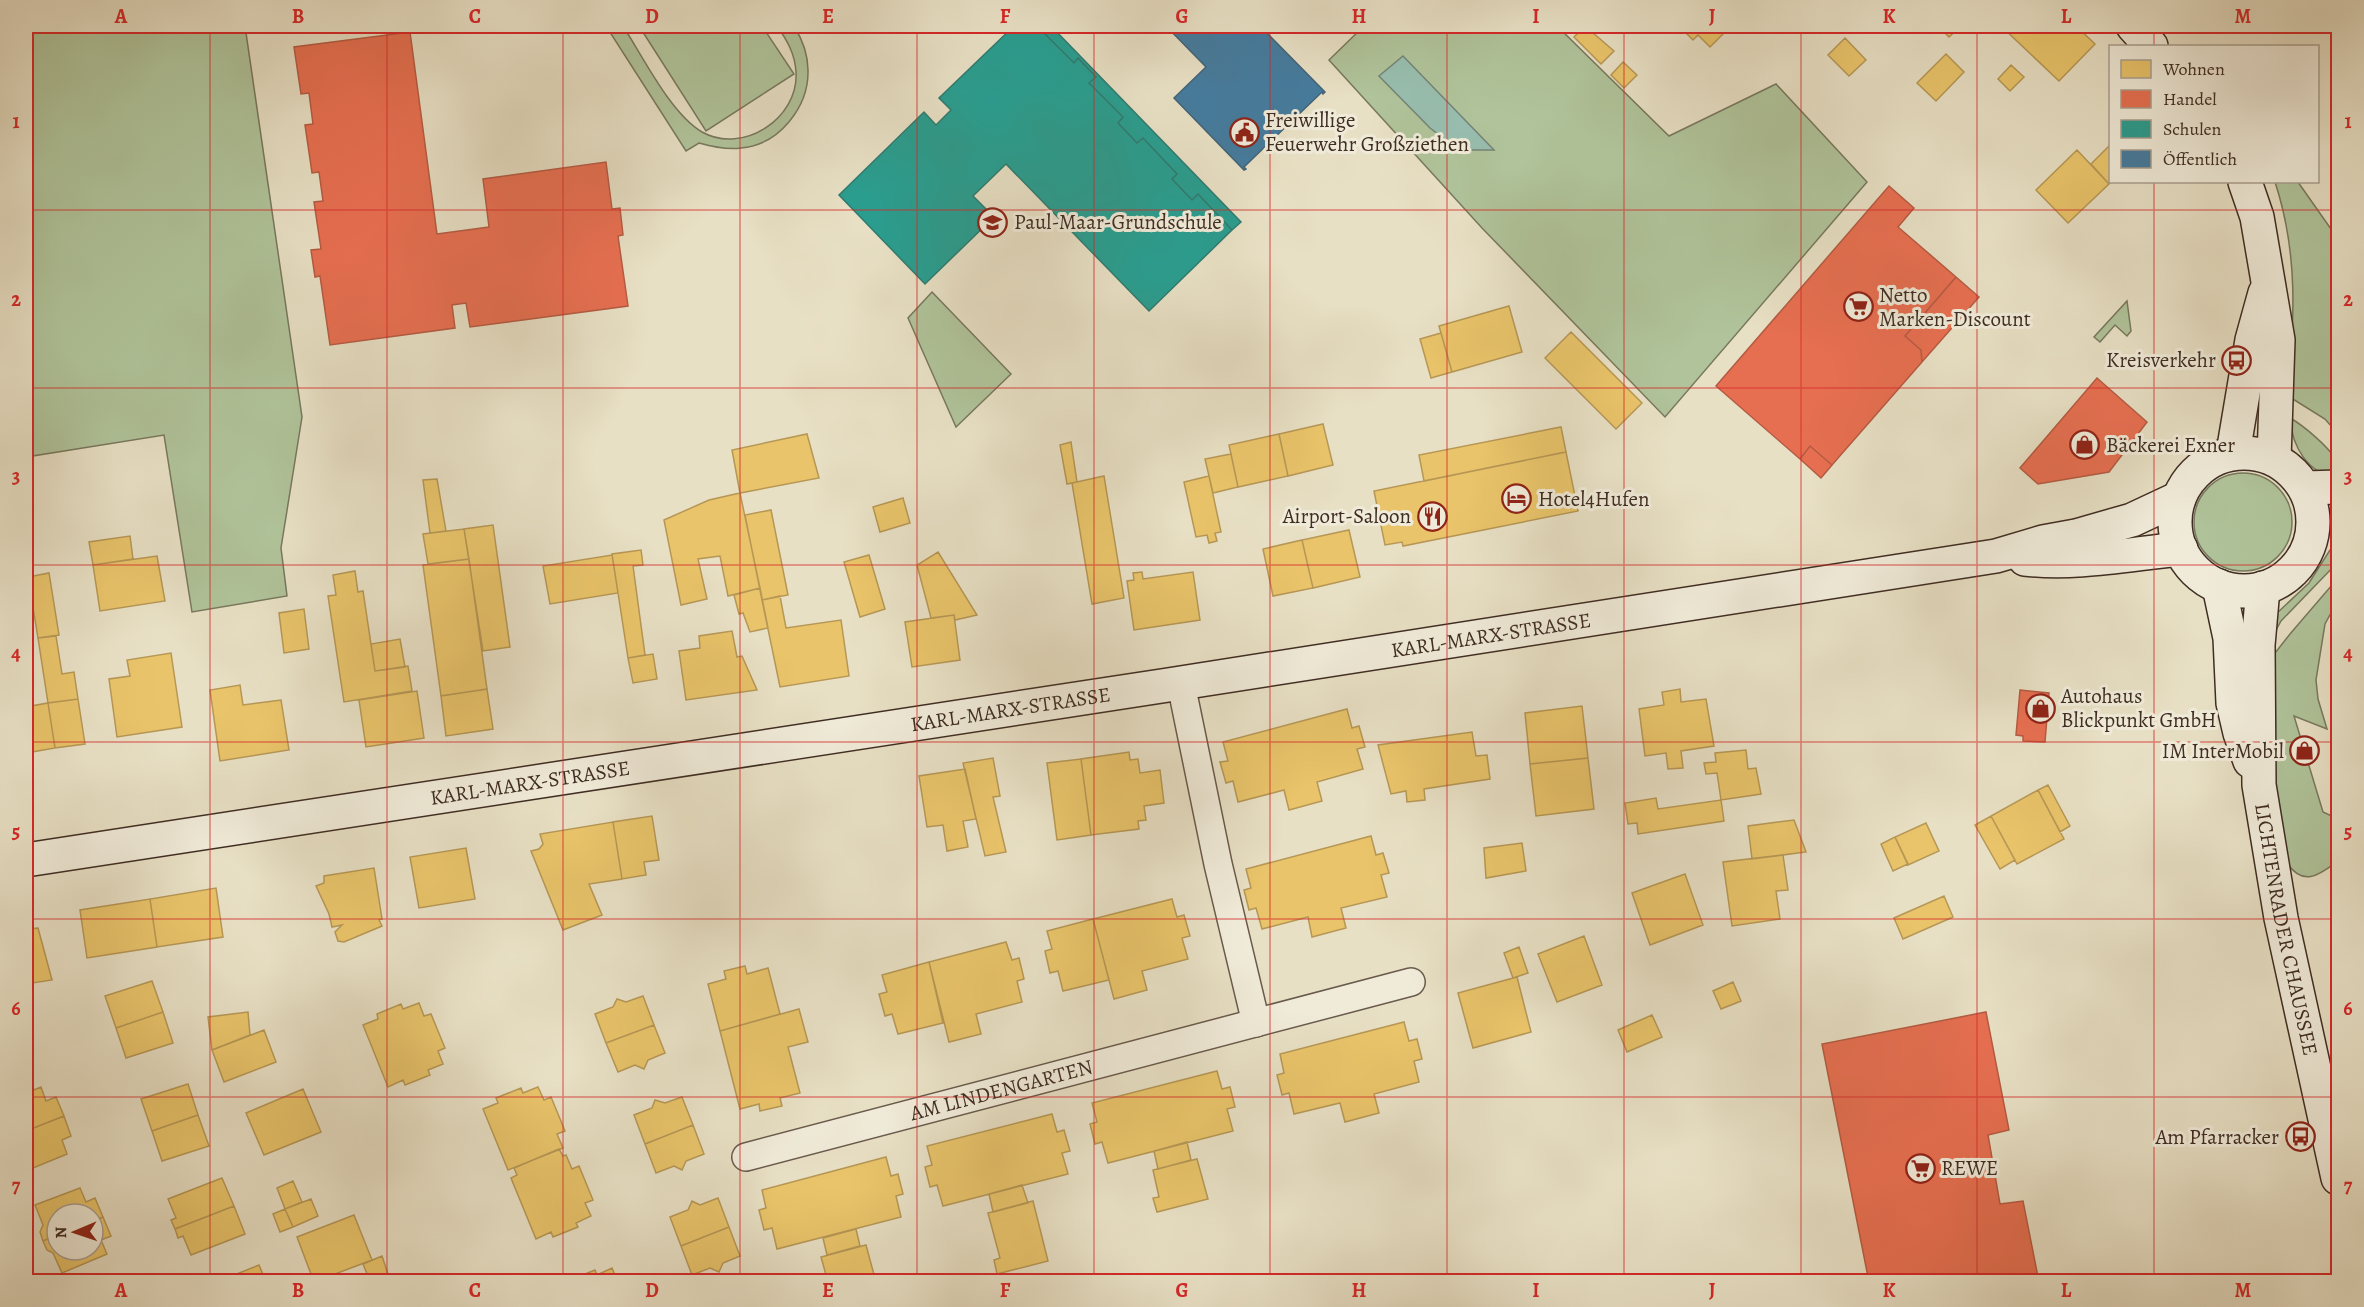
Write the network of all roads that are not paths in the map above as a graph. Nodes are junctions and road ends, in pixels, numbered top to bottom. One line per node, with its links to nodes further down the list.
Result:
1 (2133, 26): 2 (main road)
2 (2150, 45)
3 (2245, 183): 4 (main road)
4 (2268, 286): 5 (main road); 6 (main road)
5 (2233, 453): 6 (main road); 9 (main road)
6 (2274, 459): 8 (main road)
7 (2338, 487): 8 (main road)
8 (2304, 488): 10 (main road)
9 (2179, 498): 11 (main road); 12 (main road, KARL-MARX-STRASSE)
10 (2325, 530): 14 (main road)
11 (2181, 549): 12 (main road, KARL-MARX-STRASSE); 13 (main road)
12 (1996, 556): 15 (main road, KARL-MARX-STRASSE)
13 (2219, 586): 14 (main road); 16 (main road, LICHTENRADER CHAUSSEE)
14 (2263, 588): 16 (main road, LICHTENRADER CHAUSSEE)
15 (1181, 684): 17 (main road, KARL-MARX-STRASSE); 19 (street)
16 (2259, 785): 21 (main road, LICHTENRADER CHAUSSEE)
17 (26, 860)
18 (1411, 982): 19 (street, AM LINDENGARTEN)
19 (1256, 1023): 20 (street, AM LINDENGARTEN)
20 (746, 1157)
21 (2338, 1178)

